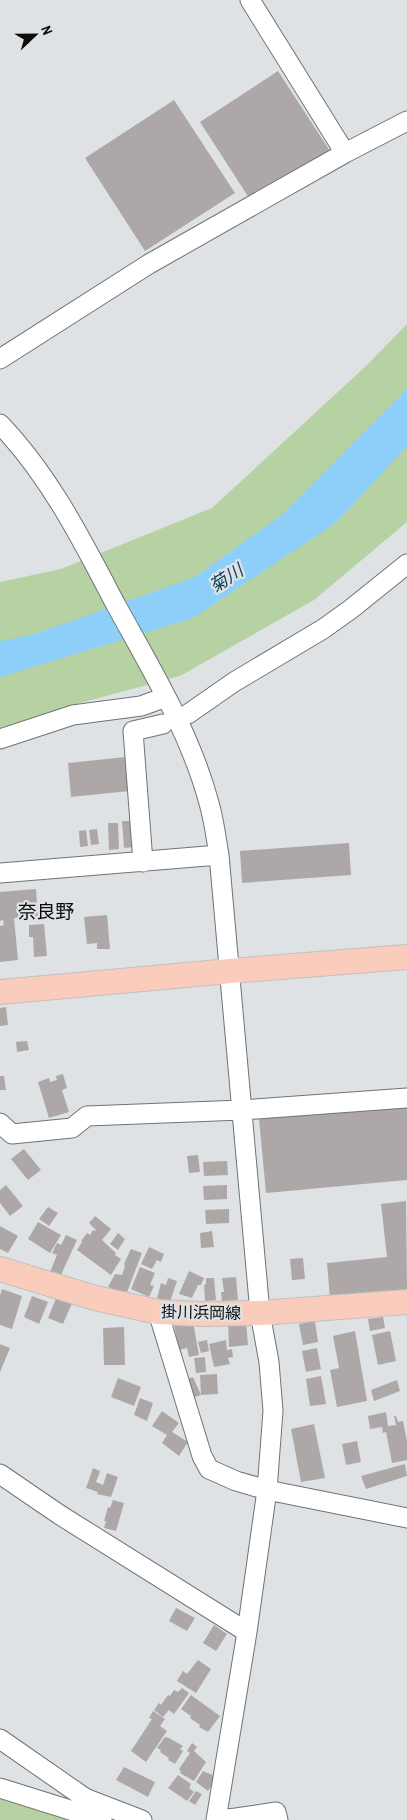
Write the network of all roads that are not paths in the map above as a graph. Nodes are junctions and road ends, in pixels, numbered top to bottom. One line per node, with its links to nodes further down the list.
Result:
1 (250, 0): 3 (street)
2 (407, 121): 3 (street)
3 (345, 153): 4 (street)
4 (0, 359)
5 (0, 424): 7 (street)
6 (407, 564): 8 (street)
7 (164, 695): 10 (street); 11 (street)
8 (188, 714)
9 (163, 724): 12 (street)
10 (0, 739)
11 (219, 855): 12 (street); 15 (street)
12 (143, 862): 13 (street)
13 (0, 873)
14 (407, 957): 15 (main road)
15 (230, 971): 16 (main road); 18 (street)
16 (0, 992)
17 (407, 1098): 18 (street)
18 (242, 1110): 19 (street); 23 (street)
19 (0, 1123)
20 (0, 1270): 22 (main road, 掛川浜岡線)
21 (407, 1302): 23 (main road, 掛川浜岡線)
22 (158, 1312): 23 (main road, 掛川浜岡線); 25 (street)
23 (260, 1313): 25 (street)
24 (0, 1474): 27 (street)
25 (267, 1490): 26 (street); 27 (street)
26 (407, 1518)
27 (247, 1632): 32 (street)
28 (0, 1739): 31 (street)
29 (0, 1788): 30 (street)
30 (102, 1820)
31 (142, 1820)
32 (216, 1820): 33 (street)
33 (278, 1820)

